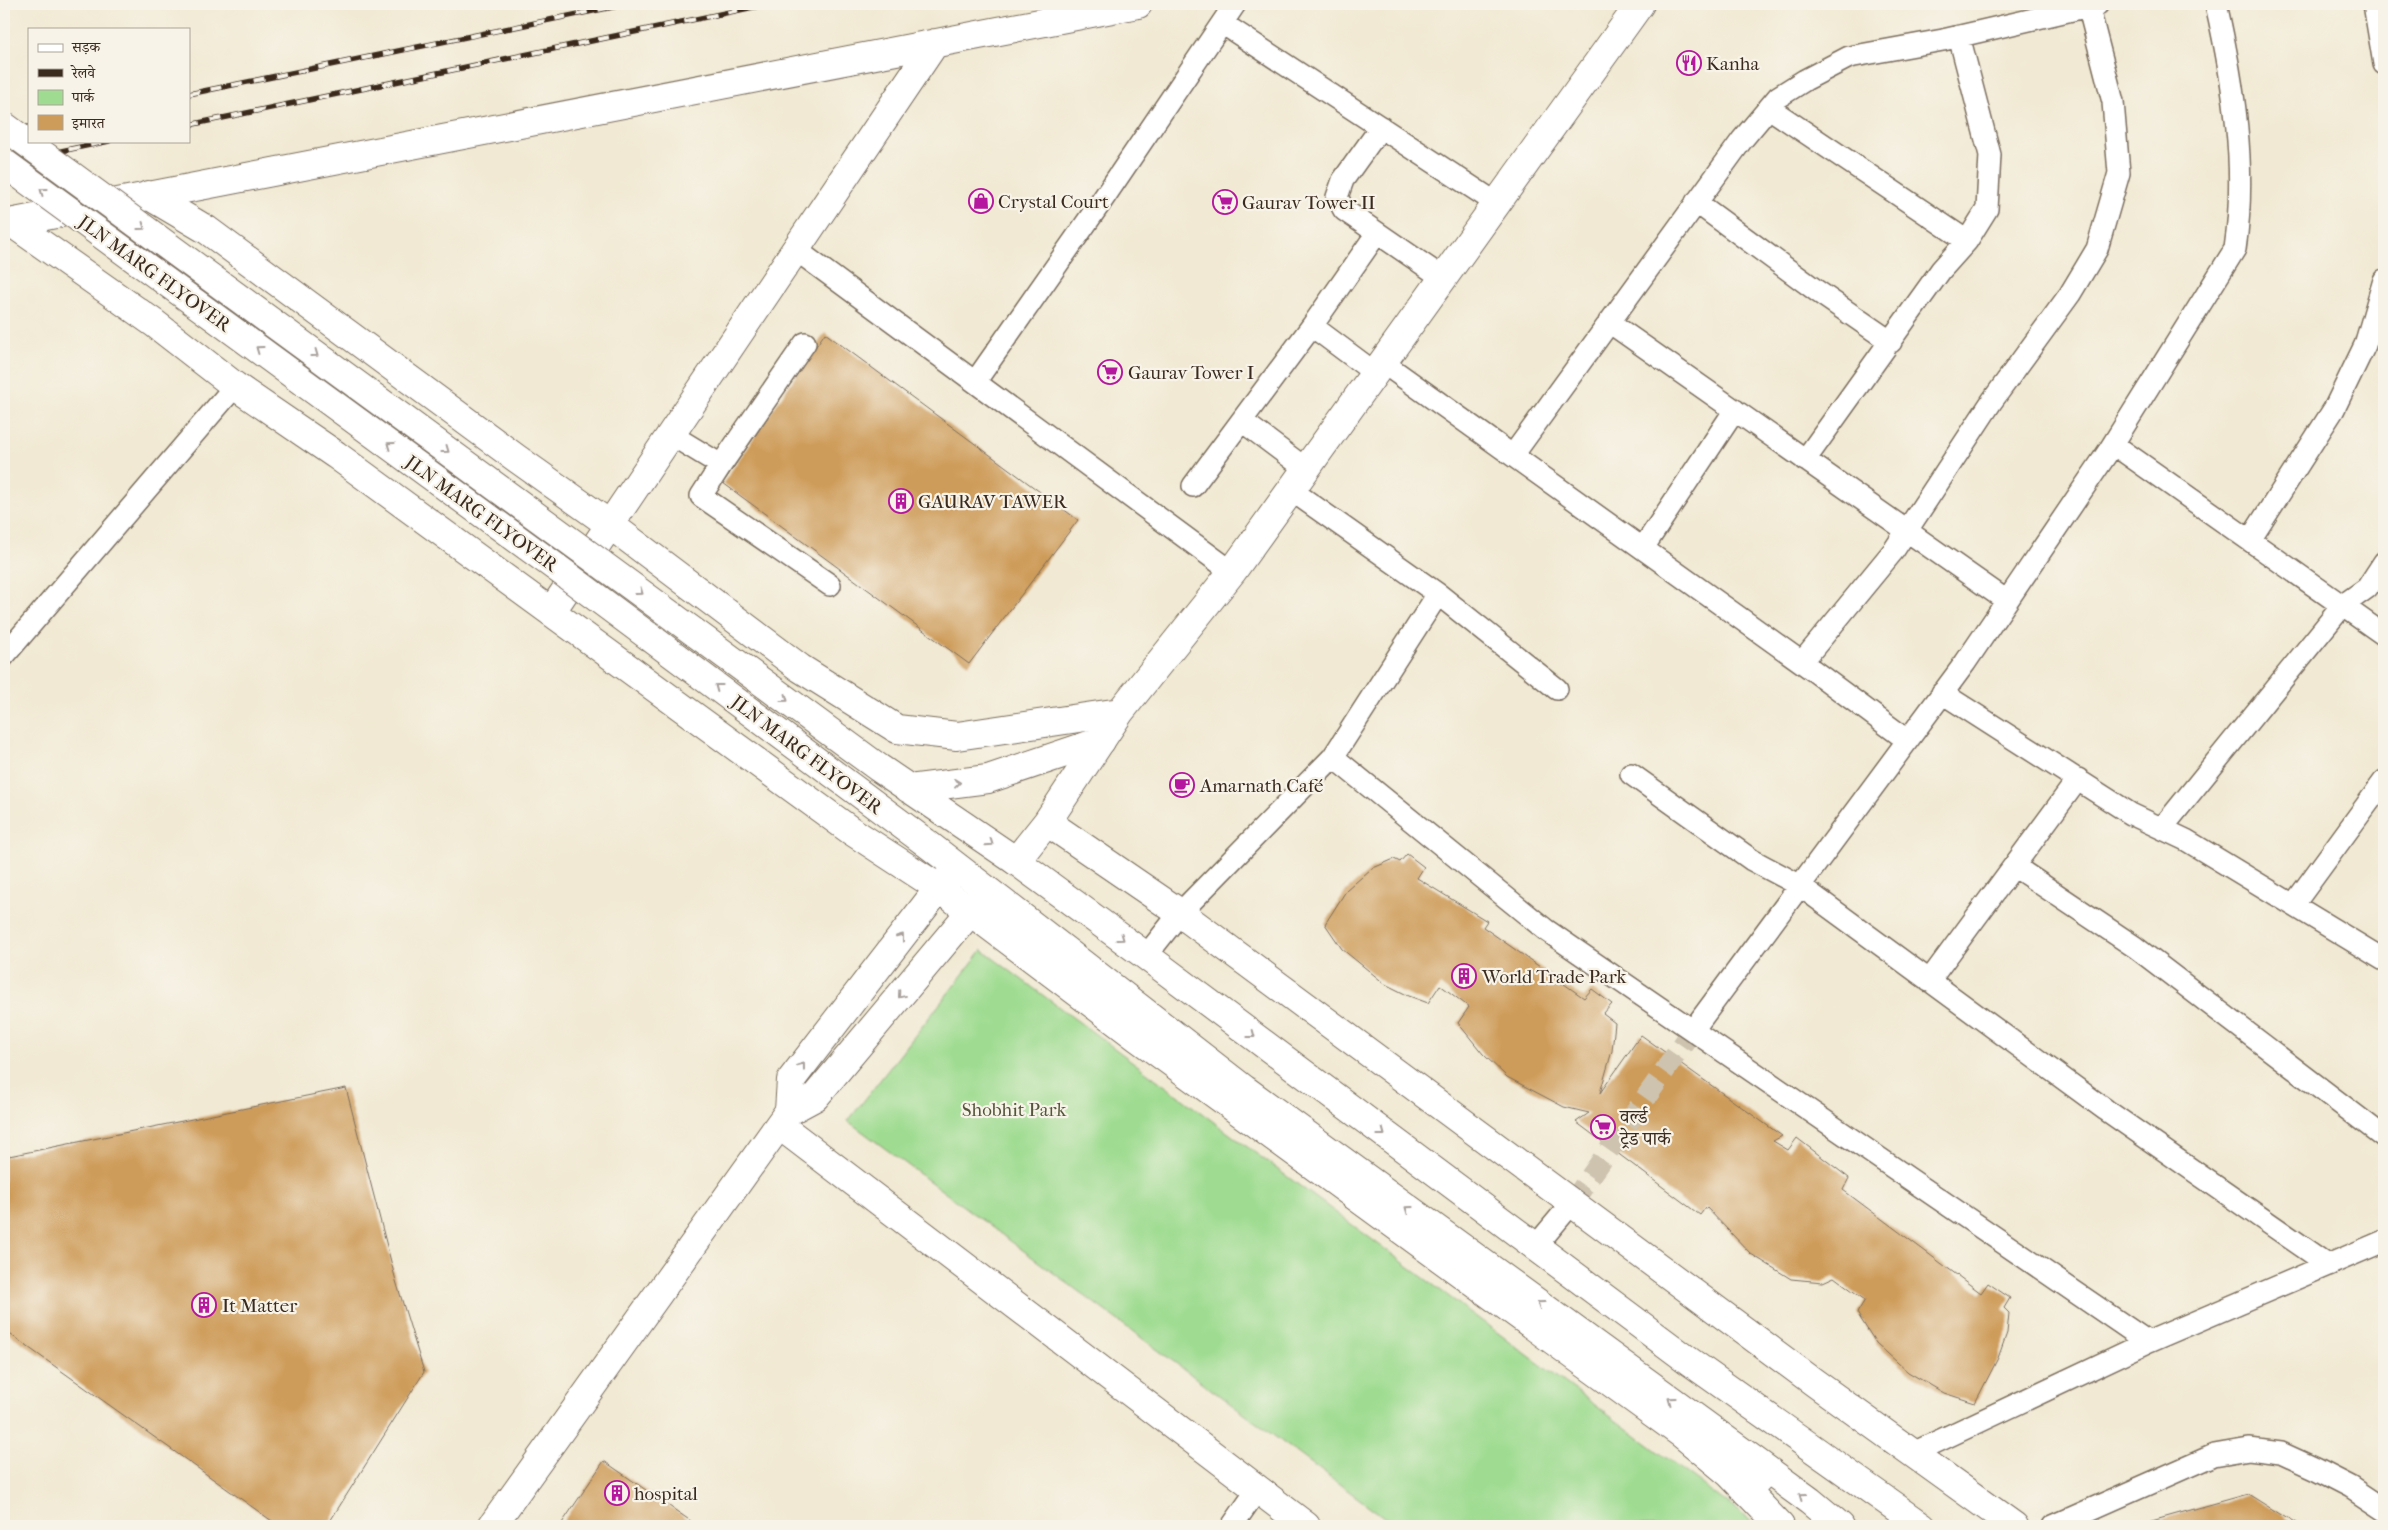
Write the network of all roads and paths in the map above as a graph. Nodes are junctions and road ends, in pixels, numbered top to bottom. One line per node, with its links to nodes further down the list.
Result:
1 (1138, 4): 9 (street)
2 (1235, 4): 7 (street)
3 (1640, 4): 17 (street)
4 (2093, 4): 8 (street); 41 (street)
5 (2216, 4): 34 (street)
6 (2374, 4): 10 (street)
7 (1222, 23): 13 (street); 29 (street)
8 (1959, 36): 11 (street); 20 (street)
9 (935, 43): 15 (street); 21 (street)
10 (2384, 64)
11 (1769, 108): 16 (street); 20 (street)
12 (4, 126): 63 (street, JLN MARG FLYOVER, one-way to 63, bridge)
13 (1381, 127): 17 (street); 19 (street)
14 (4, 163): 67 (street, JLN MARG FLYOVER, one-way to 14, bridge)
15 (148, 195): 18 (street); 40 (street)
16 (1696, 202): 24 (street); 26 (street)
17 (1496, 203): 22 (street)
18 (8, 223): 30 (street)
19 (1378, 233): 22 (street); 25 (street)
20 (1967, 241): 26 (street)
21 (795, 249): 29 (street); 33 (street)
22 (1443, 278): 28 (street)
23 (2384, 280): 42 (street)
24 (1609, 322): 31 (street); 35 (street)
25 (1312, 326): 28 (street); 32 (street)
26 (1890, 342): 36 (street)
27 (805, 343): 37 (street)
28 (1379, 367): 35 (street); 38 (street)
29 (975, 382): 45 (street)
30 (235, 386): 50 (street); 52 (street)
31 (1735, 410): 36 (street); 43 (street)
32 (1242, 421): 38 (street); 39 (street)
33 (670, 434): 37 (street); 40 (street)
34 (2113, 444): 42 (street); 48 (street)
35 (1513, 455): 43 (street)
36 (1805, 460): 41 (street)
37 (721, 465): 46 (street)
38 (1298, 480): 45 (street); 47 (street)
39 (1193, 486)
40 (609, 524): 50 (street); 56 (street)
41 (1907, 531): 48 (street); 53 (street)
42 (2250, 540): 49 (street)
43 (1643, 548): 53 (street)
44 (2384, 562): 49 (street)
45 (1232, 572): 56 (street)
46 (830, 585)
47 (1438, 594): 54 (street); 59 (street)
48 (2007, 601): 55 (street)
49 (2343, 605): 51 (street); 65 (street)
50 (551, 612): 70 (street)
51 (2384, 633)
52 (4, 656)
53 (1802, 662): 57 (street)
54 (1557, 689)
55 (1942, 693): 57 (street); 61 (street)
56 (1120, 712): 58 (street)
57 (1907, 740): 69 (street)
58 (1101, 741): 63 (street, one-way to 58); 64 (street)
59 (1333, 757): 74 (street); 78 (street)
60 (1631, 774): 69 (street)
61 (2078, 780): 65 (street); 68 (street)
62 (2384, 781): 72 (street)
63 (909, 789): 66 (street, JLN MARG FLYOVER, one-way to 66)
64 (1047, 822): 66 (street); 74 (street)
65 (2163, 827): 72 (street)
66 (1016, 861): 75 (street, JLN MARG FLYOVER, one-way to 75)
67 (957, 866): 70 (street); 71 (street, JLN MARG FLYOVER)
68 (2014, 866): 77 (street); 80 (street)
69 (1799, 885): 77 (street); 78 (street)
70 (939, 888): 73 (street); 79 (street, one-way to 70)
71 (988, 890): 73 (street); 87 (street, JLN MARG FLYOVER, one-way to 71)
72 (2294, 904): 76 (street)
73 (970, 913): 79 (street, one-way to 79); 89 (street)
74 (1180, 913): 75 (street); 81 (street)
75 (1146, 956): 83 (street, JLN MARG FLYOVER, one-way to 83)
76 (2384, 960)
77 (1929, 981): 84 (street)
78 (1693, 1030): 85 (street)
79 (784, 1118): 88 (street); 92 (street)
80 (2384, 1137)
81 (1572, 1202): 83 (street); 86 (street)
82 (2384, 1241): 84 (street)
83 (1535, 1247): 97 (street, JLN MARG FLYOVER)
84 (2328, 1265): 85 (street)
85 (2148, 1342): 86 (street)
86 (1913, 1453): 91 (street)
87 (1767, 1470): 89 (street); 96 (street, JLN MARG FLYOVER, one-way to 87)
88 (1257, 1490): 93 (street); 94 (street)
89 (1747, 1492): 95 (street)
90 (2384, 1509): 98 (street)
91 (2006, 1521)
92 (492, 1526)
93 (1232, 1526)
94 (1306, 1526)
95 (1780, 1526)
96 (1840, 1526)
97 (1922, 1526)
98 (2053, 1526)

